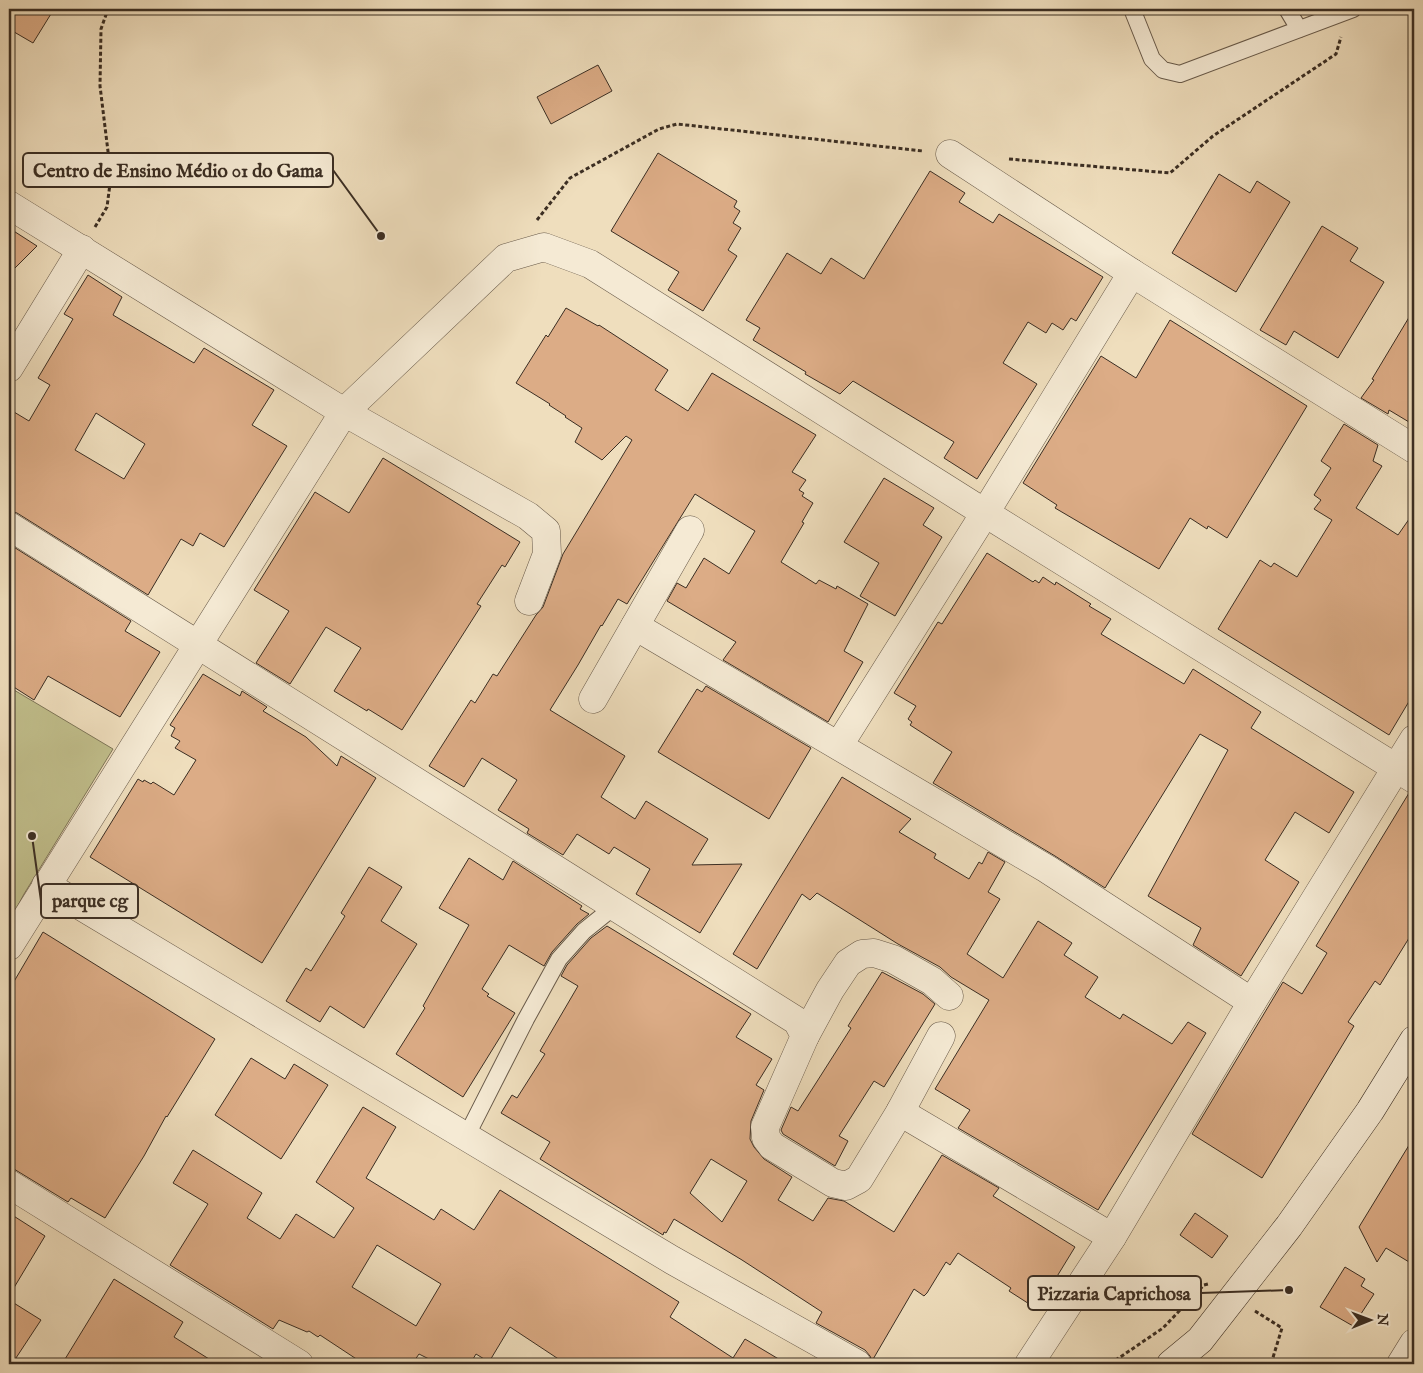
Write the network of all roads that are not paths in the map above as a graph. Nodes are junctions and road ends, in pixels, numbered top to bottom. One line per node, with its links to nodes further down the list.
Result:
1 (1132, 9): 4 (lane)
2 (1287, 9): 4 (lane)
3 (1352, 9): 4 (lane)
4 (1299, 29)
5 (950, 154): 8 (street)
6 (9, 205): 7 (street)
7 (82, 249): 9 (street); 10 (street)
8 (1132, 274): 11 (street); 12 (street)
9 (9, 368)
10 (344, 412): 12 (street); 15 (street); 17 (street)
11 (1414, 449)
12 (984, 513): 20 (street); 21 (street)
13 (9, 526): 17 (street)
14 (690, 530): 16 (street)
15 (529, 601)
16 (635, 626): 18 (street); 20 (street)
17 (199, 644): 22 (street); 23 (street)
18 (593, 699)
19 (1414, 739): 21 (street)
20 (839, 745): 26 (street)
21 (1405, 774): 26 (street)
22 (46, 886): 24 (street); 31 (street)
23 (615, 906): 27 (street); 31 (lane)
24 (9, 946)
25 (949, 996): 27 (street)
26 (1252, 1002): 33 (street)
27 (805, 1036): 30 (street)
28 (941, 1036): 30 (street)
29 (1414, 1040): 35 (street)
30 (900, 1112): 33 (street)
31 (466, 1137): 37 (street)
32 (9, 1184): 36 (street)
33 (1112, 1237): 38 (street)
34 (1414, 1343): 40 (street)
35 (1199, 1352): 39 (street)
36 (299, 1364)
37 (857, 1364)
38 (1029, 1364)
39 (1171, 1364)
40 (1401, 1364)

